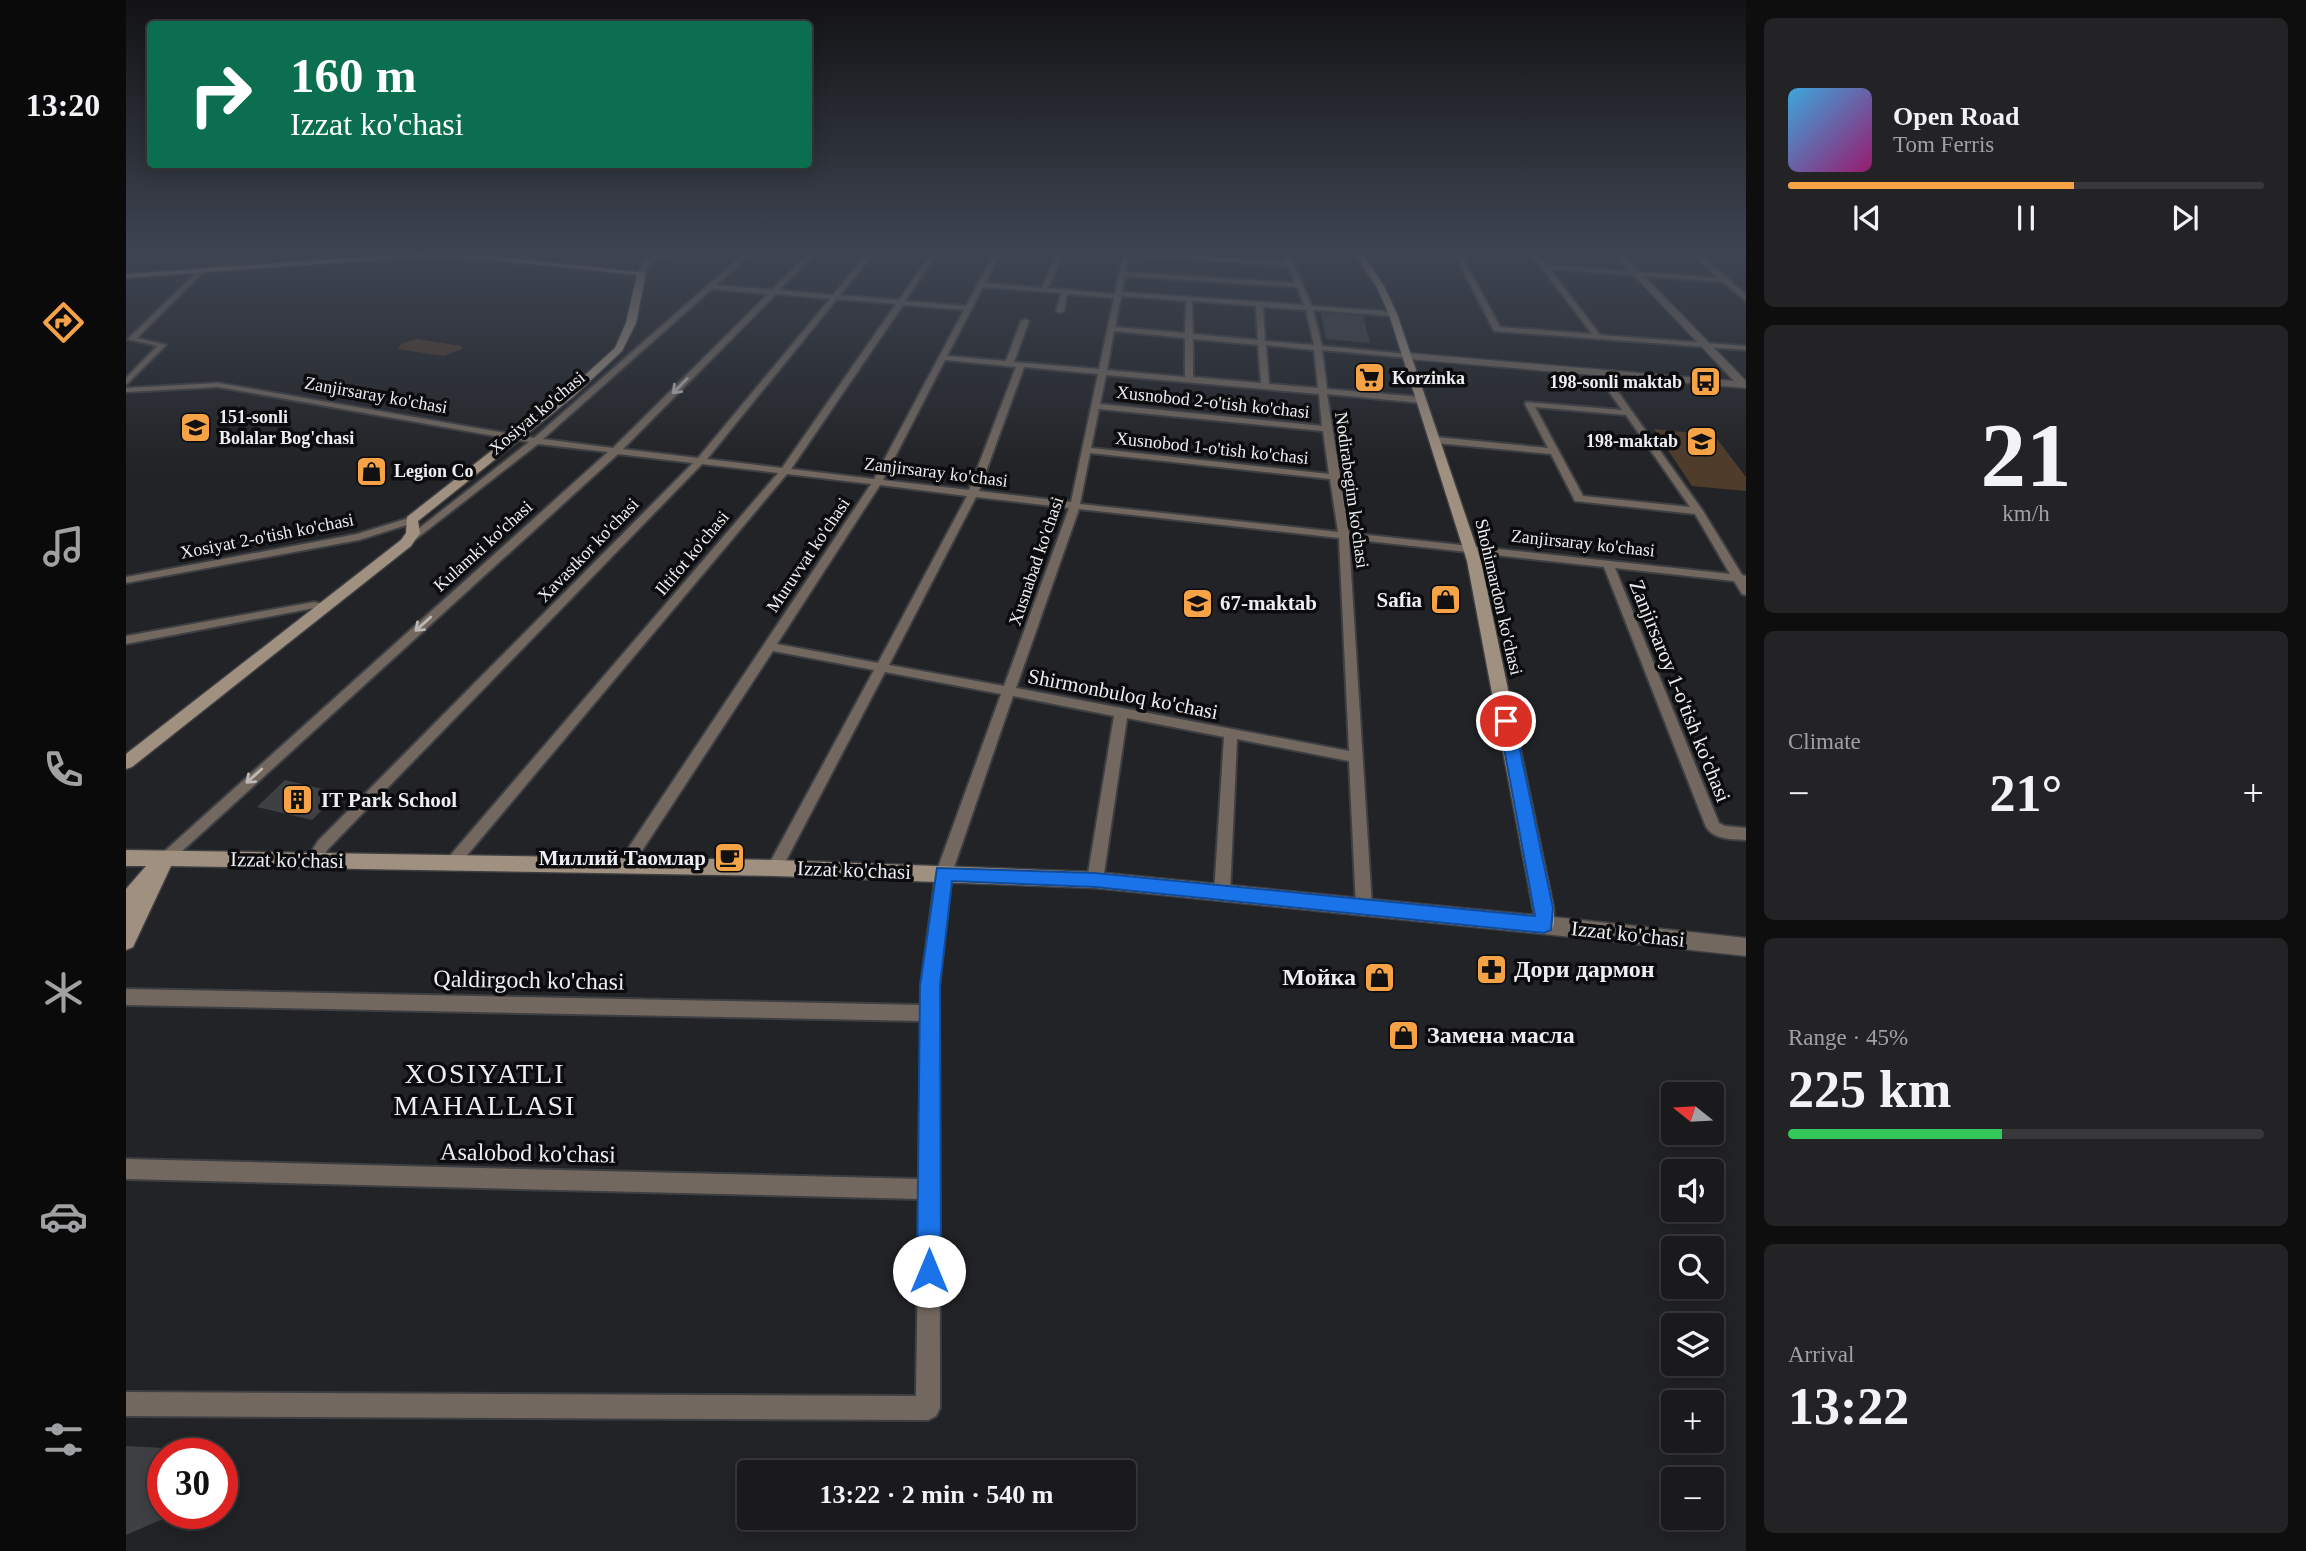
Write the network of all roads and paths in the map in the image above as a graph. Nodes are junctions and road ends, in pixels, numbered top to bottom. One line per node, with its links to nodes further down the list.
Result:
1 (148, 323): 30 (street)
2 (632, 323): 39 (main road, Xosiyat ko'chasi)
3 (670, 323): 41 (street, Xosiyat ko'chasi)
4 (742, 323): 43 (street, Kulamki ko'chasi, one-way to 43)
5 (815, 323): 45 (street, Xavastkor ko'chasi)
6 (886, 323): 46 (street, Iltifot ko'chasi)
7 (962, 323): 25 (street, Muruvvat ko'chasi)
8 (1025, 323): 26 (street)
9 (1114, 323): 17 (street, Xusnabad ko'chasi)
10 (1188, 323): 18 (street)
11 (1260, 323): 20 (street)
12 (1313, 323): 22 (street, Nodirabegim ko'chasi)
13 (1396, 323): 24 (main road, Shohimardon ko'chasi)
14 (1494, 323): 19 (street)
15 (1587, 323): 19 (street)
16 (1684, 323): 21 (street)
17 (1113, 328): 18 (street); 27 (street, Xusnabad ko'chasi)
18 (1187, 334): 20 (street); 29 (street)
19 (1598, 337): 21 (street)
20 (1260, 341): 22 (street); 32 (street)
21 (1705, 345): 23 (street); 31 (street)
22 (1318, 347): 24 (street); 34 (street, Nodirabegim ko'chasi)
23 (1746, 348)
24 (1408, 356): 28 (street); 35 (main road, Shohimardon ko'chasi)
25 (944, 358): 26 (street); 48 (street, Muruvvat ko'chasi)
26 (1015, 365): 27 (street); 49 (street)
27 (1104, 372): 29 (street); 36 (street, Xusnabad ko'chasi)
28 (1600, 373): 31 (street); 37 (street)
29 (1189, 379): 32 (street)
30 (126, 383)
31 (1745, 385)
32 (1265, 386): 34 (street)
33 (126, 390): 39 (street, Zanjirsaray ko'chasi)
34 (1321, 390): 35 (street); 38 (street, Nodirabegim ko'chasi)
35 (1421, 400): 40 (main road, Shohimardon ko'chasi)
36 (1096, 406): 38 (street, Xusnobod 2-o'tish ko'chasi); 42 (street, Xusnabad ko'chasi)
37 (1628, 413): 44 (street); 51 (street)
38 (1326, 429): 47 (street, Nodirabegim ko'chasi)
39 (516, 438): 41 (street, Zanjirsaray ko'chasi); 52 (main road, Xosiyat ko'chasi)
40 (1436, 440): 44 (street); 55 (main road, Shohimardon ko'chasi)
41 (536, 441): 43 (street, Zanjirsaray ko'chasi); 54 (street, Xosiyat ko'chasi)
42 (1086, 450): 47 (street, Xusnobod 1-o'tish ko'chasi); 50 (street, Xusnabad ko'chasi)
43 (615, 451): 45 (street, Zanjirsaray ko'chasi); 71 (street, Kulamki ko'chasi, one-way to 71)
44 (1551, 451): 51 (street)
45 (700, 461): 46 (street, Zanjirsaray ko'chasi); 72 (street, Xavastkor ko'chasi)
46 (785, 471): 48 (street, Zanjirsaray ko'chasi); 73 (street, Iltifot ko'chasi)
47 (1335, 477): 53 (street, Nodirabegim ko'chasi)
48 (877, 483): 49 (street, Zanjirsaray ko'chasi); 62 (street, Muruvvat ko'chasi)
49 (973, 494): 50 (street, Zanjirsaray ko'chasi); 63 (street)
50 (1074, 506): 53 (street, Zanjirsaray ko'chasi); 64 (street, Xusnabad ko'chasi)
51 (1698, 511): 57 (street)
52 (412, 520): 54 (main road); 58 (street, Xosiyat 2-o'tish ko'chasi)
53 (1344, 535): 55 (street, Zanjirsaray ko'chasi); 67 (street, Nodirabegim ko'chasi)
54 (406, 543): 60 (main road, Xosiyat ko'chasi)
55 (1471, 548): 56 (street, Zanjirsaray ko'chasi); 81 (main road, Shohimardon ko'chasi)
56 (1608, 564): 57 (street, Zanjirsaray ko'chasi); 69 (street, Zanjirsaroy 1-o'tish ko'chasi)
57 (1742, 578): 59 (street)
58 (126, 580)
59 (1746, 593)
60 (325, 607): 61 (street); 68 (main road, Xosiyat ko'chasi)
61 (126, 640)
62 (769, 646): 63 (street, Shirmonbuloq ko'chasi); 74 (street, Muruvvat ko'chasi)
63 (883, 668): 64 (street, Shirmonbuloq ko'chasi); 75 (street)
64 (1008, 692): 65 (street, Shirmonbuloq ko'chasi); 76 (street, Xusnabad ko'chasi)
65 (1121, 713): 66 (street, Shirmonbuloq ko'chasi); 77 (street)
66 (1231, 734): 67 (street, Shirmonbuloq ko'chasi); 78 (street)
67 (1356, 757): 79 (street, Nodirabegim ko'chasi)
68 (126, 763)
69 (1746, 834)
70 (126, 858): 71 (main road, Izzat ko'chasi)
71 (165, 858): 72 (main road, Izzat ko'chasi); 80 (main road); 82 (main road)
72 (313, 861): 73 (main road, Izzat ko'chasi)
73 (453, 862): 74 (main road, Izzat ko'chasi)
74 (625, 865): 75 (main road, Izzat ko'chasi)
75 (775, 868): 76 (main road, Izzat ko'chasi)
76 (944, 873): 77 (main road, Izzat ko'chasi); 85 (street, Xusnabad ko'chasi)
77 (1095, 880): 78 (main road, Izzat ko'chasi)
78 (1222, 894): 79 (main road, Izzat ko'chasi)
79 (1364, 907): 81 (main road, Izzat ko'chasi)
80 (126, 909)
81 (1544, 925): 83 (street, Izzat ko'chasi)
82 (126, 941)
83 (1746, 947)
84 (126, 997): 85 (street, Qaldirgoch ko'chasi)
85 (930, 1013): 87 (street, Xusnabad ko'chasi)
86 (126, 1170): 87 (street, Asalobod ko'chasi)
87 (929, 1189): 88 (street, Xusnabad ko'chasi)
88 (126, 1404)

